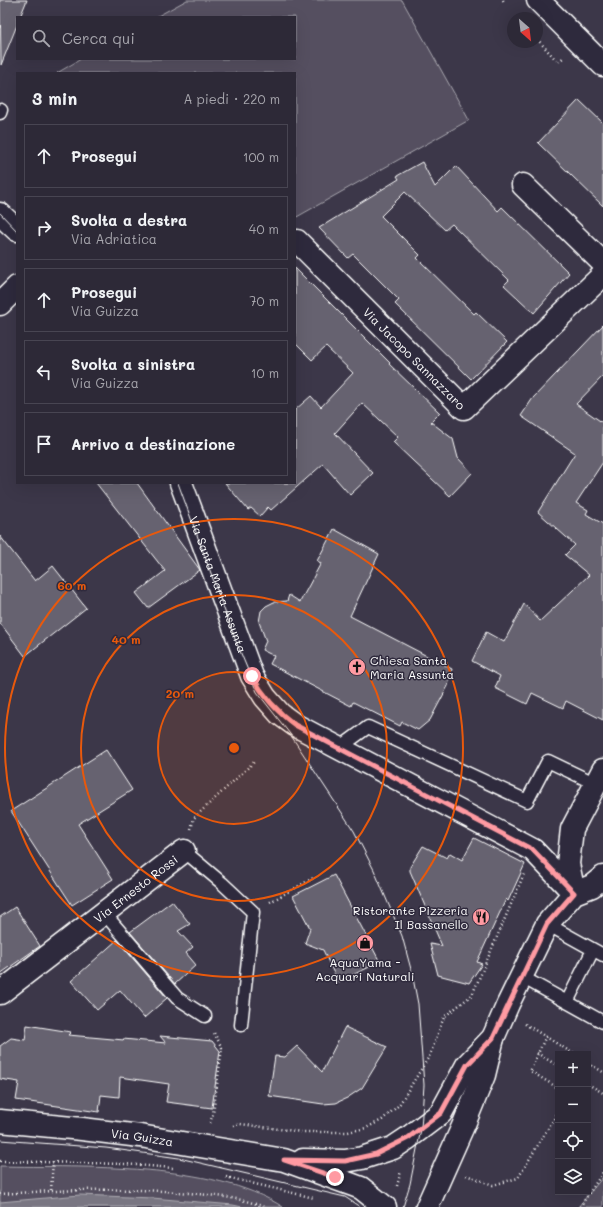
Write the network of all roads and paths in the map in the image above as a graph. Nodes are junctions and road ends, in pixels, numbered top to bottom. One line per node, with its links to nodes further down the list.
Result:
1 (538, 0): 4 (street)
2 (543, 46): 3 (path)
3 (568, 54)
4 (603, 65)
5 (523, 185): 9 (street)
6 (0, 214): 7 (street)
7 (16, 229)
8 (297, 242): 10 (street, Via Jacopo Sannazzaro)
9 (603, 263)
10 (603, 275)
11 (16, 288): 12 (street)
12 (0, 304)
13 (181, 484): 14 (street, Via Santa Maria Assunta)
14 (338, 749): 16 (lane); 21 (street, Via Santa Maria Assunta)
15 (254, 762): 17 (path)
16 (599, 777): 21 (street)
17 (184, 851): 23 (street, Via Ernesto Rossi); 32 (lane, Via Ernesto Rossi)
18 (526, 869): 46 (path)
19 (603, 877): 21 (street)
20 (313, 878): 22 (path)
21 (574, 893): 24 (street)
22 (283, 895)
23 (104, 913): 27 (street, Via Ernesto Rossi); 29 (lane)
24 (547, 924): 25 (lane); 26 (street)
25 (598, 952): 28 (lane)
26 (522, 977): 28 (lane); 34 (street)
27 (0, 993)
28 (567, 1002): 30 (lane)
29 (205, 1016): 45 (path)
30 (603, 1022)
31 (526, 1024): 33 (path)
32 (241, 1025)
33 (546, 1036): 35 (path); 36 (path)
34 (493, 1038): 47 (street, Via Guizza); 61 (street)
35 (569, 1051)
36 (537, 1053): 37 (path); 41 (path)
37 (555, 1064)
38 (591, 1065): 39 (path)
39 (603, 1072)
40 (591, 1086): 42 (path)
41 (556, 1087)
42 (603, 1092)
43 (555, 1117): 53 (path)
44 (0, 1122): 47 (street, Via Guizza)
45 (209, 1125)
46 (227, 1127)
47 (284, 1160): 60 (street, Via Guizza)
48 (0, 1161): 49 (path)
49 (53, 1161): 50 (path); 56 (path)
50 (180, 1169)
51 (402, 1169): 55 (path)
52 (603, 1172): 62 (path)
53 (460, 1173)
54 (219, 1176): 58 (path)
55 (396, 1188)
56 (51, 1190): 57 (path); 59 (path)
57 (0, 1194)
58 (315, 1199)
59 (264, 1207)
60 (385, 1207)
61 (427, 1207)
62 (580, 1207)

